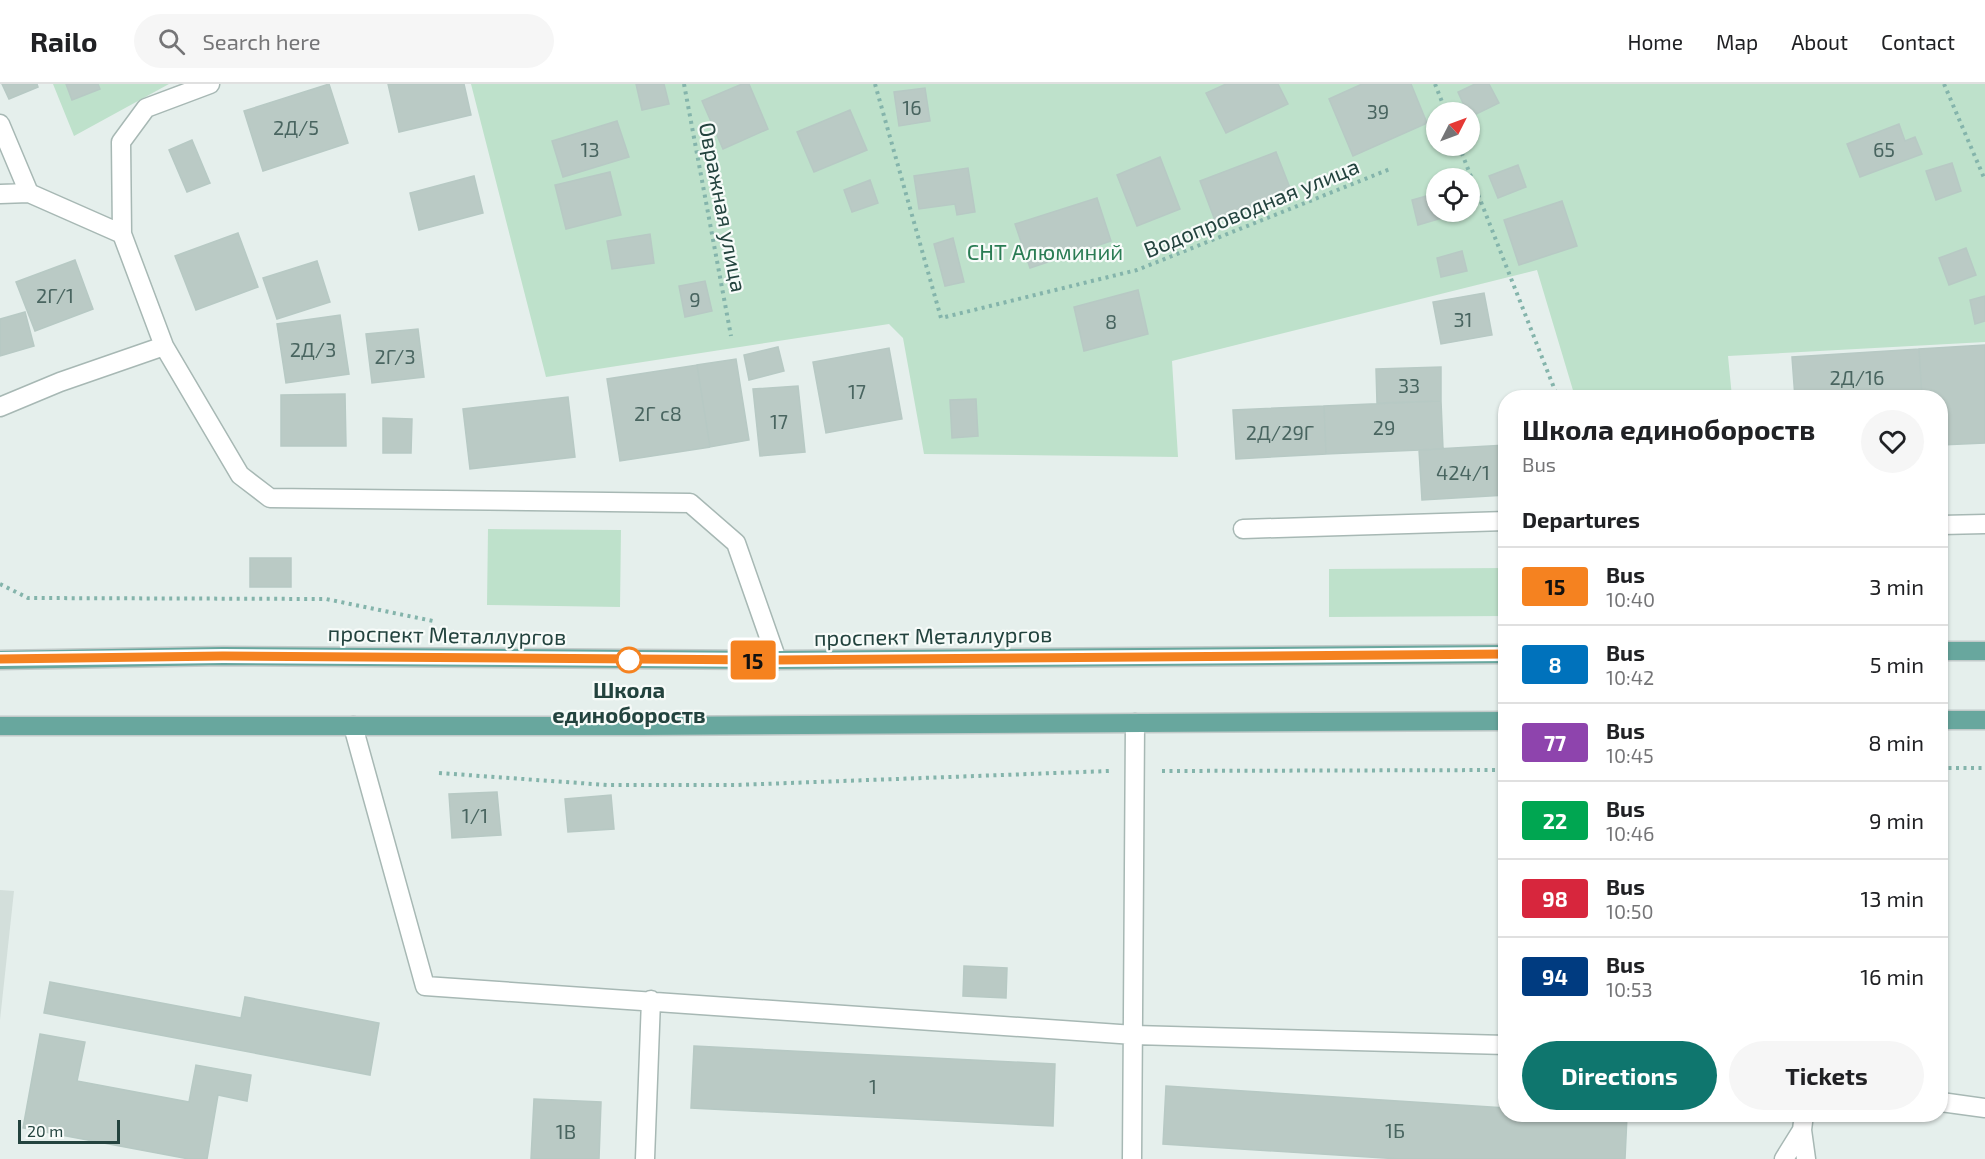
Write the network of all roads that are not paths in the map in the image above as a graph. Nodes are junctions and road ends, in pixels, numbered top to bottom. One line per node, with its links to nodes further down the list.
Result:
1 (210, 84): 5 (lane)
2 (0, 124): 3 (lane)
3 (29, 193): 4 (lane); 5 (lane)
4 (0, 194)
5 (122, 234): 6 (lane)
6 (164, 346): 7 (lane); 16 (lane)
7 (0, 407)
8 (1498, 521): 11 (lane)
9 (1985, 524): 10 (lane)
10 (1948, 525)
11 (1243, 529)
12 (1948, 651): 13 (main road)
13 (1985, 651)
14 (1498, 654): 16 (main road, проспект Металлургов)
15 (0, 660): 16 (main road, проспект Металлургов)
16 (777, 660)
17 (1948, 720): 18 (main road)
18 (1985, 720)
19 (1498, 721): 20 (main road)
20 (1135, 723): 22 (main road); 24 (lane)
21 (0, 726): 22 (main road)
22 (353, 726): 23 (lane)
23 (651, 1000): 24 (lane); 29 (lane)
24 (1134, 1035): 25 (lane); 30 (lane)
25 (1498, 1045)
26 (1948, 1103): 27 (lane)
27 (1985, 1108)
28 (1803, 1122): 31 (lane); 32 (lane)
29 (645, 1159)
30 (1132, 1159)
31 (1784, 1159)
32 (1806, 1159)

